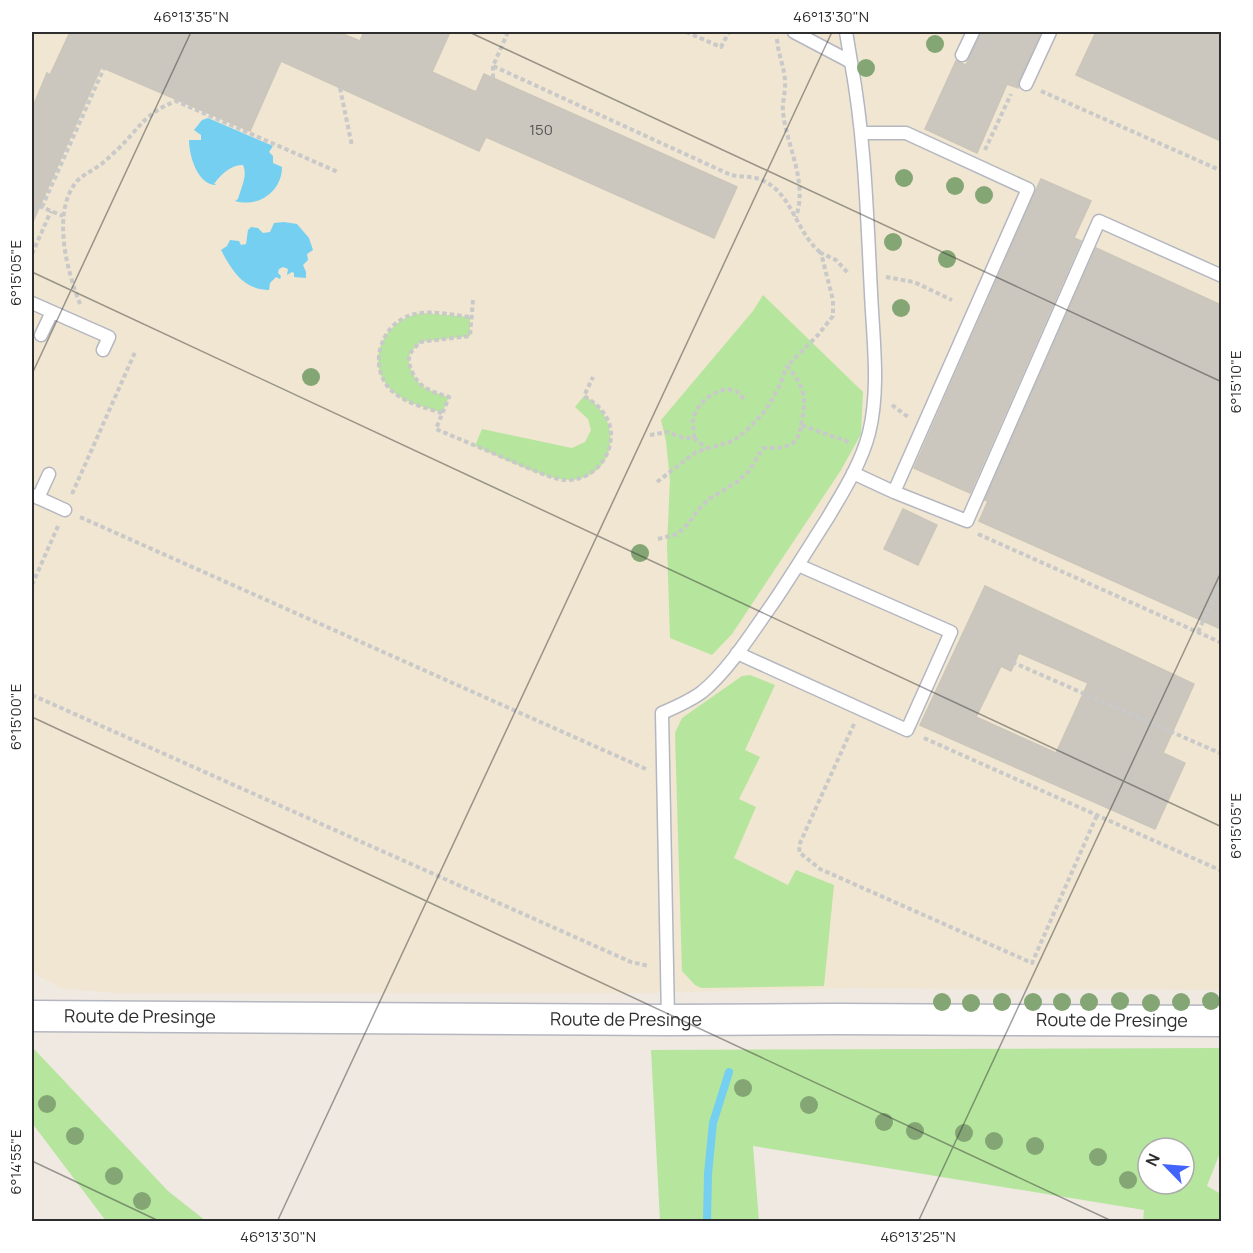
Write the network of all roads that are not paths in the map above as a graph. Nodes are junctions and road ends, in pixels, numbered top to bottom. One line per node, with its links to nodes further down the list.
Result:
1 (794, 32): 6 (lane)
2 (846, 32): 6 (lane)
3 (973, 32): 5 (lane)
4 (1050, 32): 7 (lane)
5 (962, 55)
6 (851, 62): 8 (lane)
7 (1026, 84)
8 (862, 133): 14 (lane); 16 (lane)
9 (1221, 276): 16 (lane)
10 (32, 303): 11 (lane)
11 (52, 312): 12 (lane); 13 (lane)
12 (41, 335)
13 (103, 350)
14 (853, 473): 16 (lane); 19 (lane)
15 (49, 474): 17 (lane)
16 (894, 492)
17 (35, 496): 18 (lane)
18 (65, 510)
19 (798, 565): 20 (lane); 20 (lane)
20 (737, 653): 22 (lane)
21 (32, 1016): 22 (street, Route de Presinge)
22 (668, 1020): 23 (street, Route de Presinge)
23 (1221, 1021)

